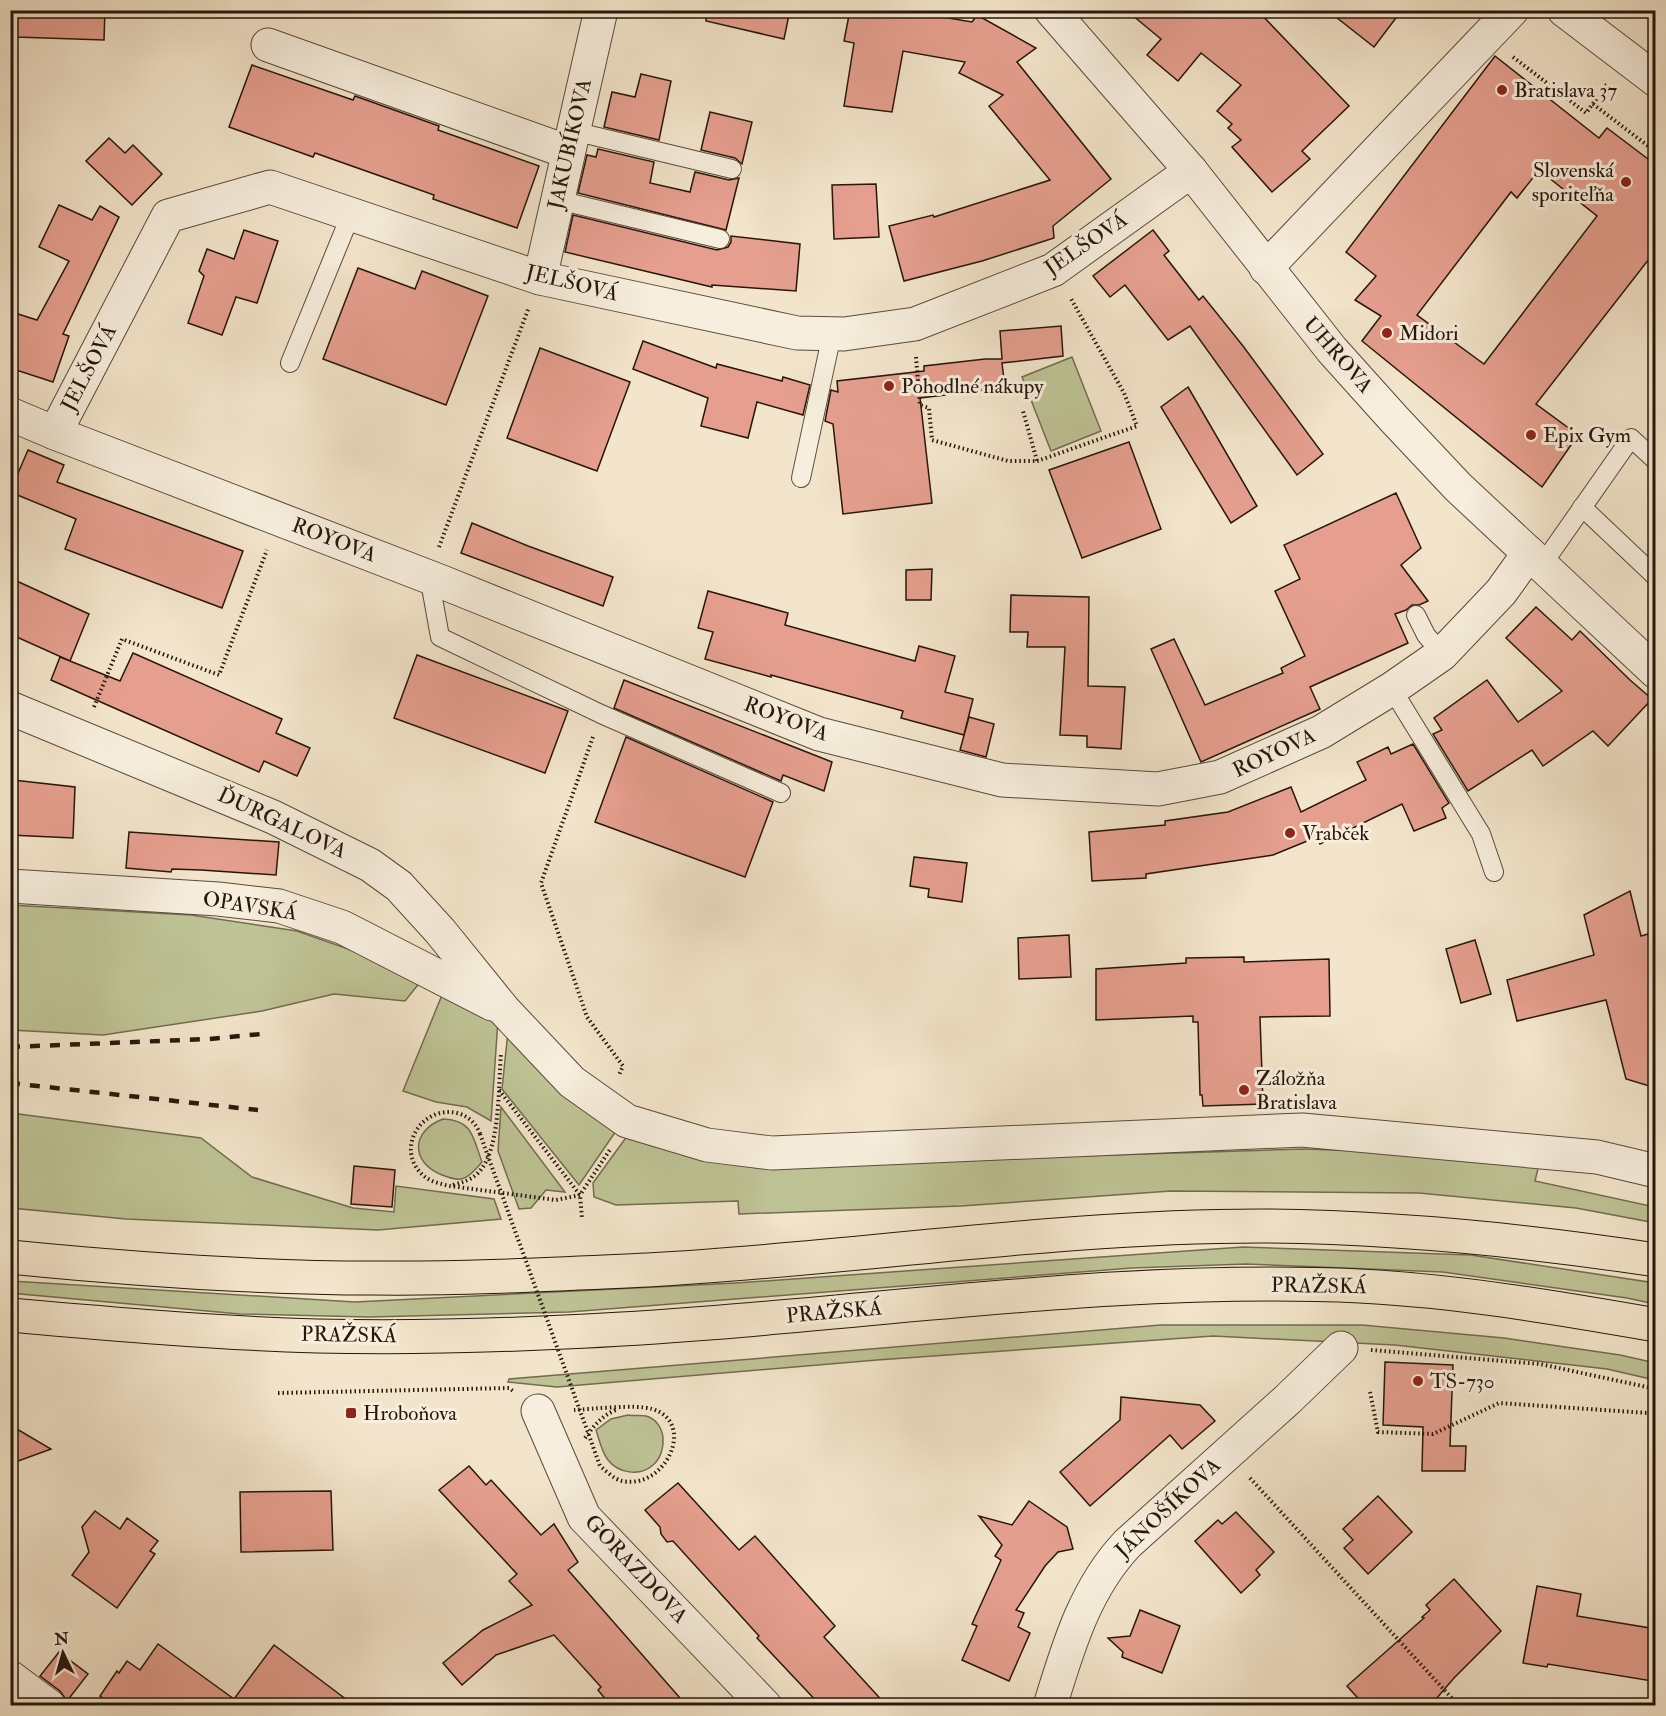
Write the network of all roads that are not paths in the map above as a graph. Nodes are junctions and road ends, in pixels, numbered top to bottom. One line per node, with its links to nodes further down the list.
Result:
1 (601, 10): 7 (street, JAKUBÍKOVA)
2 (1051, 10): 9 (street, UHROVA)
3 (1512, 10): 13 (street)
4 (1564, 10): 6 (street)
5 (268, 45): 7 (street)
6 (1656, 80)
7 (571, 142): 8 (lane); 10 (street, JAKUBÍKOVA)
8 (732, 169)
9 (1191, 171): 13 (street, UHROVA); 15 (street, JELŠOVÁ)
10 (558, 200): 12 (lane); 14 (street, JAKUBÍKOVA)
11 (351, 214): 14 (street, JELŠOVÁ); 16 (lane); 18 (street, JELŠOVÁ)
12 (720, 239)
13 (1266, 268): 22 (street, UHROVA)
14 (540, 278): 15 (street, JELŠOVÁ)
15 (832, 334): 20 (lane)
16 (290, 363)
17 (10, 414): 18 (street, ROYOVA)
18 (55, 433): 23 (street, ROYOVA)
19 (1656, 461): 21 (lane)
20 (801, 478)
21 (1582, 507): 22 (lane); 24 (lane)
22 (1536, 559): 26 (street, ROYOVA); 27 (street, UHROVA)
23 (429, 576): 28 (street, ROYOVA); 30 (lane)
24 (1656, 577)
25 (1416, 615): 26 (lane)
26 (1442, 654): 28 (street, ROYOVA)
27 (1656, 672)
28 (1394, 688): 31 (lane)
29 (10, 708): 33 (street, ĎURGALOVA)
30 (781, 794)
31 (1494, 872)
32 (10, 886): 33 (street, OPAVSKÁ)
33 (504, 1010): 34 (street)
34 (1656, 1172)
35 (10, 1257): 36 (main road)
36 (1656, 1260)
37 (10, 1316): 38 (main road, PRAŽSKÁ)
38 (1656, 1325)
39 (1341, 1348): 44 (street, JÁNOŠÍKOVA)
40 (538, 1411): 43 (street, GORAZDOVA)
41 (10, 1677): 42 (street)
42 (49, 1706)
43 (765, 1706)
44 (1050, 1706)

